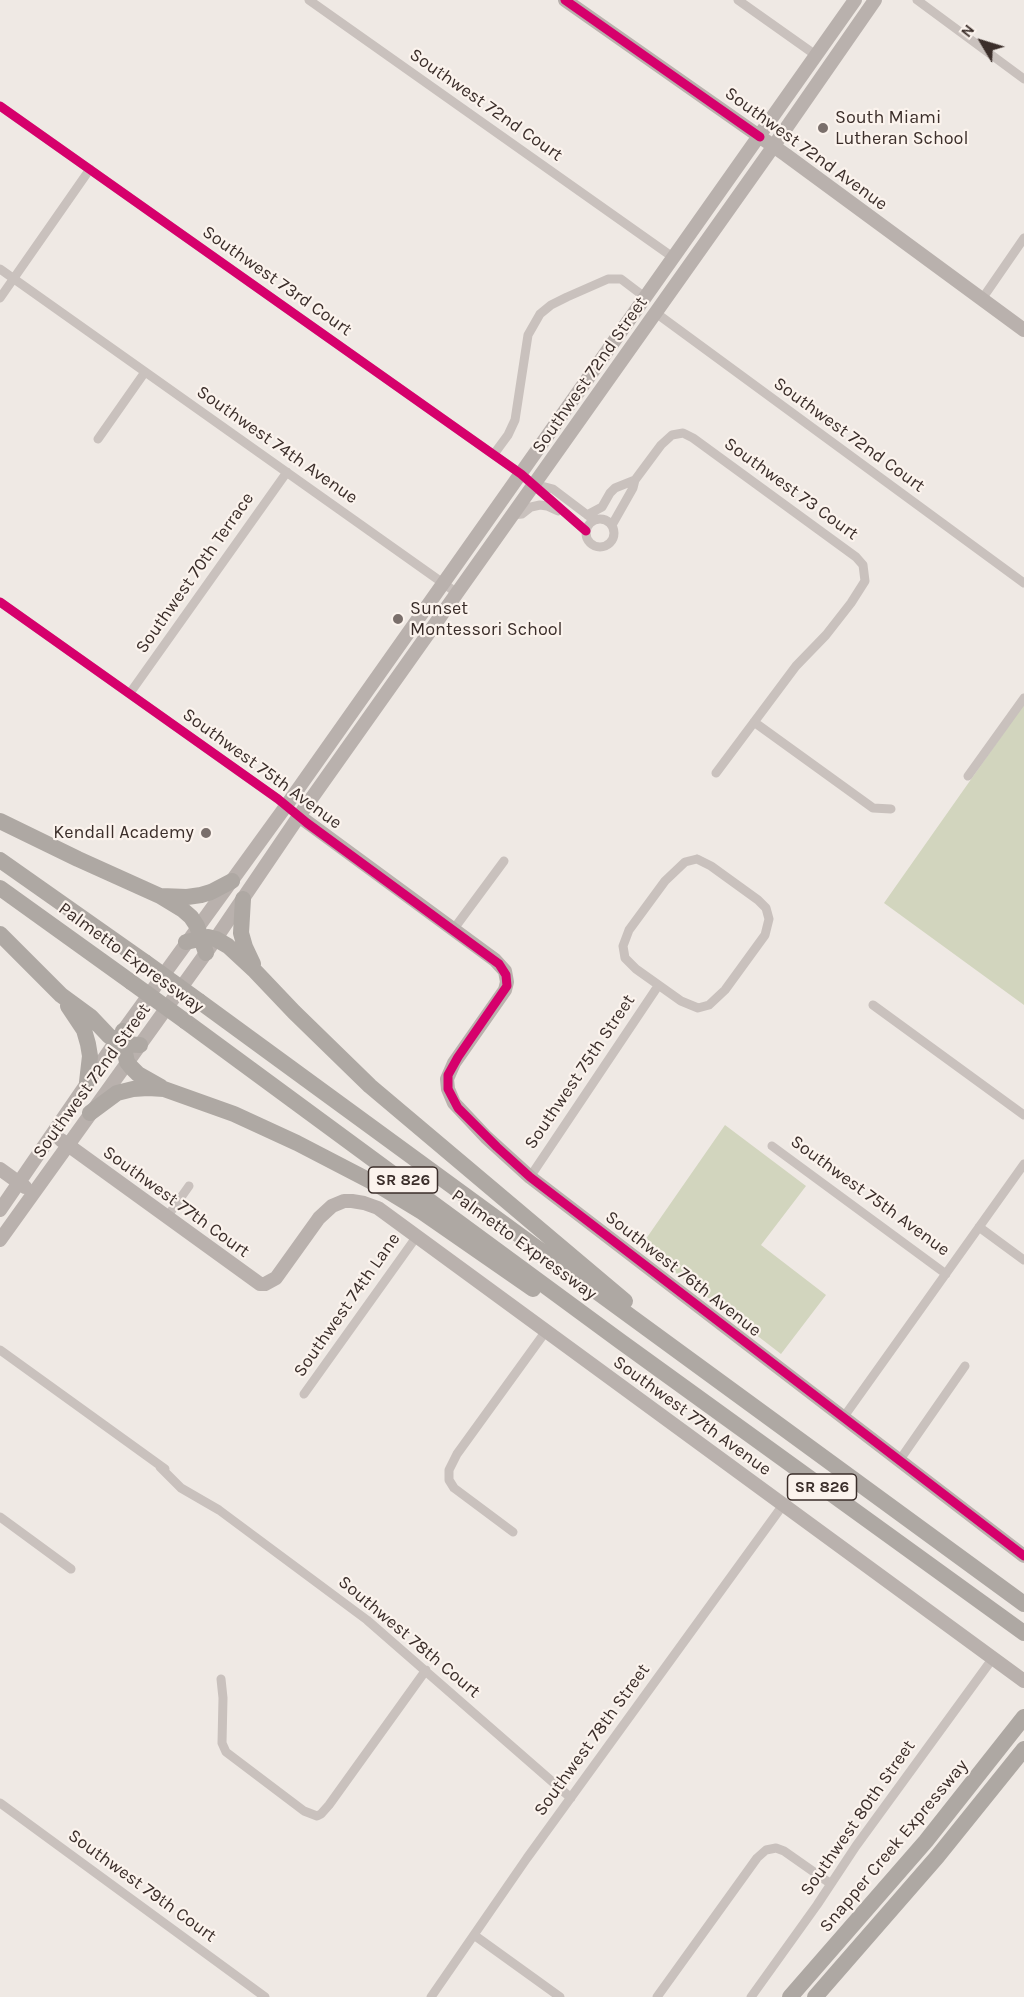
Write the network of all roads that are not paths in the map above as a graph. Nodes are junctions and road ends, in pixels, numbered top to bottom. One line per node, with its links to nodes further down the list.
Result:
1 (309, 0): 14 (street, Southwest 72nd Court)
2 (565, 0): 10 (main road, Southwest 72nd Avenue)
3 (738, 0): 7 (street)
4 (855, 0): 7 (main road, Southwest 72nd Street)
5 (875, 0): 11 (main road, Southwest 72nd Street)
6 (917, 0): 8 (street)
7 (817, 56): 10 (main road, Southwest 72nd Street)
8 (1024, 79)
9 (0, 106): 12 (street, Southwest 73rd Court)
10 (760, 137): 11 (main road, Southwest 72nd Avenue); 14 (main road, Southwest 72nd Street)
11 (773, 147): 19 (main road, Southwest 72nd Avenue); 20 (main road, Southwest 72nd Street)
12 (90, 169): 16 (street); 25 (street, Southwest 73rd Court)
13 (1024, 238): 19 (street)
14 (674, 258): 18 (main road, Southwest 72nd Street)
15 (0, 269): 16 (street)
16 (13, 278): 17 (street); 23 (street, Southwest 74th Avenue)
17 (0, 298)
18 (646, 298): 21 (main road); 25 (street); 27 (main road, Southwest 72nd Street)
19 (982, 299): 22 (main road, Southwest 72nd Avenue)
20 (656, 313): 21 (main road, Southwest 72nd Street); 38 (street, Southwest 72nd Court)
21 (646, 326): 29 (main road, Southwest 72nd Street)
22 (1024, 330)
23 (145, 372): 24 (street); 26 (street, Southwest 74th Avenue)
24 (98, 439)
25 (494, 454): 27 (street, Southwest 73rd Court)
26 (287, 472): 37 (street, Southwest 74th Avenue); 43 (street, Southwest 70th Terrace)
27 (521, 474): 29 (street, Southwest 73rd Court); 37 (main road, Southwest 72nd Street)
28 (635, 480): 30 (street); 31 (street, Southwest 73 Court); 45 (street, Southwest 73 Court)
29 (534, 484): 32 (street); 33 (main road, Southwest 72nd Street); 34 (street)
30 (616, 487): 31 (street); 34 (street)
31 (628, 496): 35 (street, Southwest 73 Court)
32 (563, 512): 33 (street); 36 (street)
33 (512, 515): 39 (main road, Southwest 72nd Street)
34 (591, 517): 35 (street); 36 (street)
35 (612, 525): 36 (street)
36 (586, 531)
37 (444, 583): 39 (street, Southwest 74th Avenue); 41 (main road, Southwest 72nd Street)
38 (1024, 583)
39 (457, 593): 42 (main road, Southwest 72nd Street)
40 (0, 602): 43 (street, Southwest 75th Avenue)
41 (374, 682): 42 (main road); 48 (main road, Southwest 72nd Street)
42 (388, 691): 50 (main road, Southwest 72nd Street)
43 (130, 693): 48 (street, Southwest 75th Avenue)
44 (1024, 698): 47 (street)
45 (754, 722): 46 (street, Southwest 73 Court); 49 (street)
46 (717, 773)
47 (968, 776)
48 (286, 806): 50 (street, Southwest 75th Avenue); 54 (main road, Southwest 72nd Street)
49 (891, 809)
50 (299, 816): 57 (main road, Southwest 72nd Street); 58 (main road, Southwest 75th Avenue)
51 (0, 821): 56 (highway)
52 (0, 860): 90 (highway, Palmetto Expressway / SR 826, bridge)
53 (504, 861): 58 (street)
54 (232, 881): 56 (highway); 60 (main road, Southwest 72nd Street)
55 (0, 888): 66 (highway, Palmetto Expressway / SR 826, bridge)
56 (160, 896): 60 (highway)
57 (243, 899): 60 (main road, Southwest 72nd Street); 62 (highway)
58 (453, 930): 61 (main road, Southwest 75th Avenue)
59 (0, 934): 64 (highway)
60 (201, 940): 62 (highway); 66 (main road, Southwest 72nd Street); 67 (main road, Southwest 72nd Street)
61 (502, 967): 78 (main road, Southwest 76th Avenue)
62 (255, 970): 90 (highway)
63 (658, 986): 63 (street); 78 (street, Southwest 75th Street)
64 (61, 995): 67 (highway); 69 (highway)
65 (873, 1005): 72 (street)
66 (167, 1008): 67 (main road, Southwest 72nd Street); 92 (highway, Palmetto Expressway / SR 826, bridge)
67 (126, 1040): 68 (highway); 69 (main road, Southwest 72nd Street)
68 (127, 1062): 70 (highway); 71 (main road, Southwest 72nd Street)
69 (87, 1082): 73 (main road, Southwest 72nd Street)
70 (164, 1089): 71 (highway); 92 (highway)
71 (90, 1113): 74 (main road, Southwest 72nd Street)
72 (1024, 1115)
73 (52, 1133): 74 (main road, Southwest 77th Court); 79 (main road, Southwest 72nd Street)
74 (67, 1145): 81 (main road, Southwest 72nd Street); 83 (main road, Southwest 77th Court)
75 (772, 1146): 88 (street, Southwest 75th Avenue)
76 (1024, 1164): 84 (street)
77 (0, 1169): 79 (main road)
78 (530, 1177): 96 (main road, Southwest 76th Avenue)
79 (19, 1183): 81 (main road); 82 (main road, Southwest 72nd Street)
80 (189, 1186): 83 (street)
81 (33, 1193): 86 (main road, Southwest 72nd Street)
82 (0, 1210)
83 (167, 1217): 89 (main road, Southwest 77th Court)
84 (979, 1227): 87 (street); 88 (street)
85 (417, 1236): 89 (main road, Southwest 77th Avenue); 91 (main road, Southwest 77th Avenue); 95 (street, Southwest 74th Lane)
86 (0, 1239)
87 (1024, 1260)
88 (946, 1274): 96 (street)
89 (265, 1284)
90 (632, 1318): 103 (highway, Palmetto Expressway / SR 826)
91 (546, 1331): 98 (main road, Southwest 77th Avenue); 100 (street)
92 (620, 1341): 104 (highway, Palmetto Expressway / SR 826)
93 (0, 1350): 106 (street, Southwest 78th Court)
94 (965, 1366): 97 (street)
95 (304, 1394)
96 (843, 1418): 97 (main road, Southwest 76th Avenue)
97 (899, 1461): 101 (main road, Southwest 76th Avenue)
98 (783, 1505): 105 (main road, Southwest 77th Avenue); 111 (street, Southwest 78th Street)
99 (0, 1517): 102 (street)
100 (513, 1532)
101 (1024, 1556)
102 (71, 1569)
103 (1024, 1604)
104 (1024, 1633)
105 (993, 1658): 108 (main road, Southwest 77th Avenue); 113 (street, Southwest 80th Street)
106 (426, 1670): 107 (street); 111 (street, Southwest 78th Court)
107 (221, 1679)
108 (1024, 1681)
109 (1024, 1717): 120 (highway, Snapper Creek Expressway)
110 (1024, 1749): 121 (highway, Snapper Creek Expressway)
111 (571, 1798): 114 (street, Southwest 78th Street)
112 (0, 1803): 115 (street, Southwest 79th Court)
113 (831, 1884): 118 (street); 119 (street, Southwest 80th Street)
114 (474, 1935): 116 (street, Southwest 78th Street); 117 (street)
115 (265, 1997)
116 (431, 1997)
117 (561, 1997)
118 (657, 1997)
119 (751, 1997)
120 (790, 1997)
121 (815, 1997)

